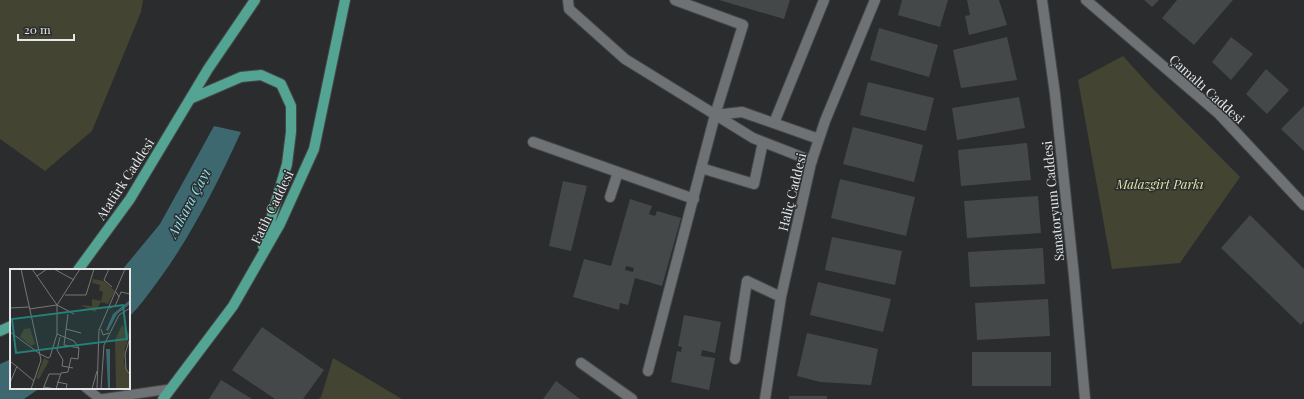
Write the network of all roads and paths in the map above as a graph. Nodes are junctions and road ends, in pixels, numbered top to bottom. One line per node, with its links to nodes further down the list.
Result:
1 (255, 0): 9 (main road)
2 (345, 0): 21 (main road, Fatih Caddesi)
3 (568, 0): 10 (street)
4 (675, 0): 10 (street)
5 (824, 0): 11 (street)
6 (875, 0): 12 (street, Haliç Caddesi)
7 (1042, 0): 35 (street, Sanatoryum Caddesi)
8 (1086, 0): 20 (street, Çamaltı Caddesi)
9 (190, 99): 21 (main road); 22 (main road, Atatürk Caddesi)
10 (715, 114): 11 (street); 14 (street); 16 (street)
11 (774, 123): 12 (street)
12 (819, 139): 15 (street, Haliç Caddesi)
13 (533, 142): 17 (street)
14 (763, 142): 15 (street); 16 (street)
15 (812, 161): 23 (street, Haliç Caddesi)
16 (701, 168): 19 (street)
17 (618, 172): 18 (street); 19 (street)
18 (610, 197)
19 (694, 199): 28 (street)
20 (1304, 205)
21 (259, 262): 30 (main road, Fatih Caddesi)
22 (79, 269)
23 (781, 296): 26 (street); 34 (street, Haliç Caddesi)
24 (10, 326): 25 (main road)
25 (0, 331)
26 (735, 359)
27 (581, 362): 33 (street)
28 (648, 371)
29 (87, 389): 31 (lane)
30 (170, 390): 31 (lane); 32 (main road, Fatih Caddesi)
31 (101, 399)
32 (163, 399)
33 (632, 399)
34 (764, 399)
35 (1085, 399)

